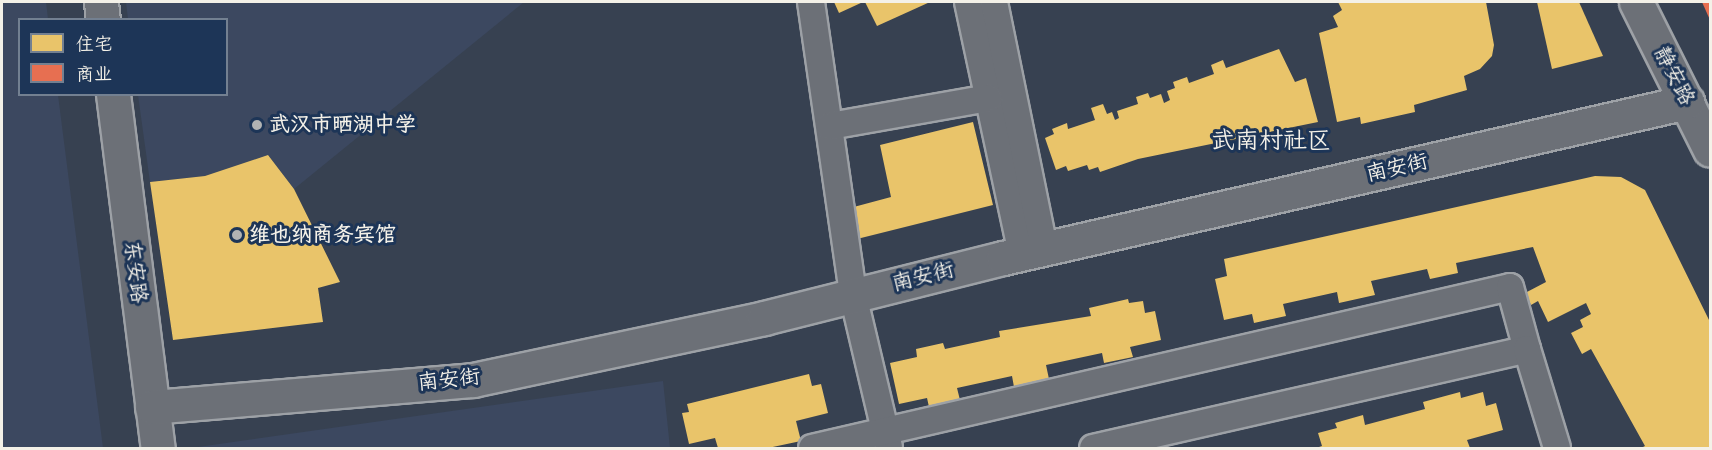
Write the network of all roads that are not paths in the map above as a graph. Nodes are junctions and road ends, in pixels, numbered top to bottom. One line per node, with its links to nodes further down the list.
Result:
1 (101, 2): 6 (street)
2 (811, 2): 10 (street)
3 (968, 2): 8 (street)
4 (994, 2): 12 (street)
5 (1636, 2): 9 (street, 静安路)
6 (103, 18)
7 (113, 96): 15 (street, 东安路)
8 (989, 98): 10 (street); 12 (street)
9 (1688, 102): 11 (street, 静安路); 12 (street, 南安街)
10 (830, 126): 13 (street)
11 (1710, 150)
12 (1034, 251): 13 (street, 南安街)
13 (853, 295): 15 (street, 南安街); 16 (street)
14 (1527, 348): 16 (street); 19 (street); 20 (street)
15 (152, 407): 17 (street, 东安路)
16 (887, 440): 18 (street)
17 (158, 448)
18 (812, 448)
19 (1093, 448)
20 (1557, 448)

